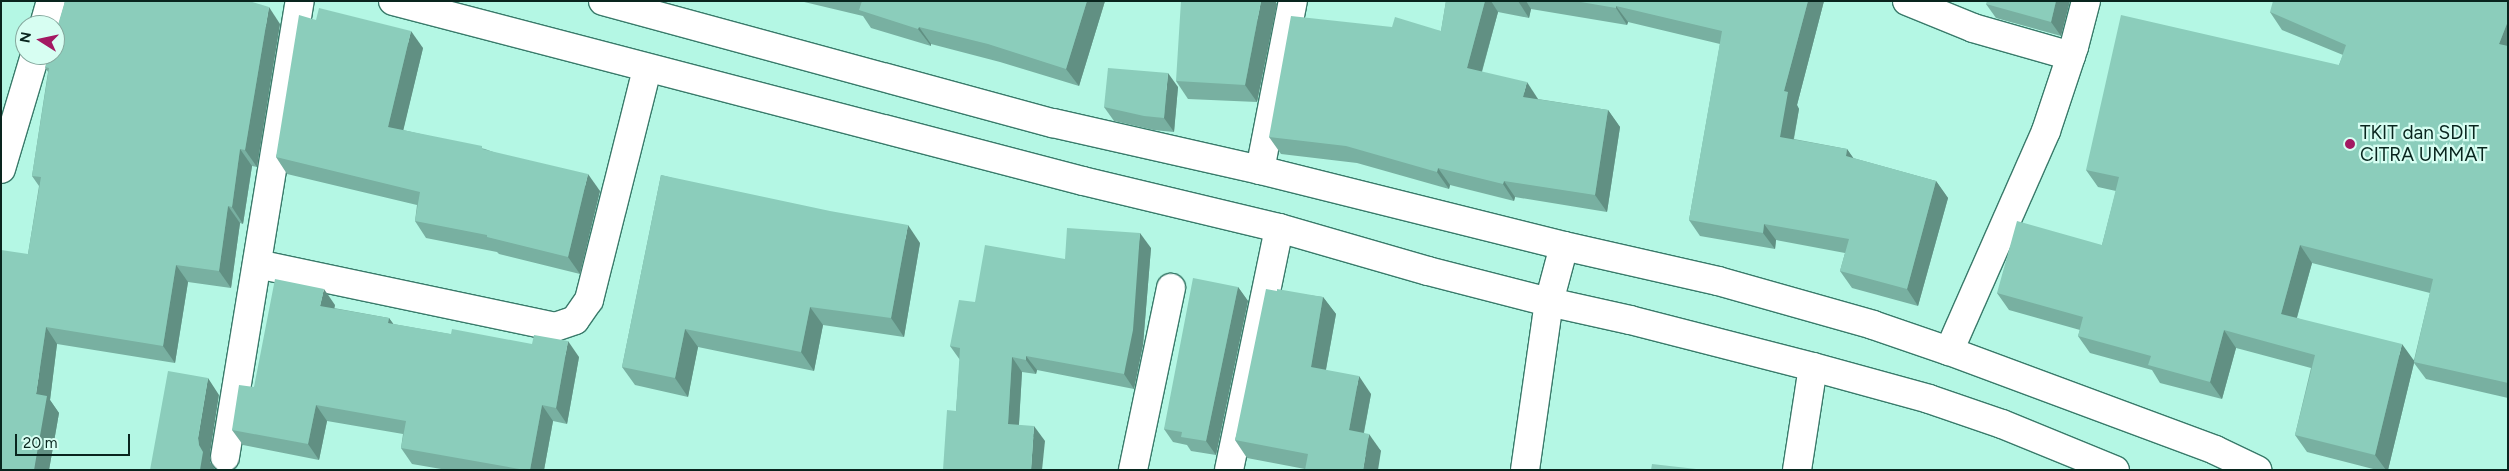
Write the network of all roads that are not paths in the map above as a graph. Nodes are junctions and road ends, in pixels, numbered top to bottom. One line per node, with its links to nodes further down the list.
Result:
1 (51, 1): 8 (street)
2 (300, 1): 16 (street)
3 (392, 1): 11 (street)
4 (603, 1): 13 (street)
5 (1293, 1): 13 (street)
6 (1907, 1): 9 (street)
7 (2086, 1): 9 (street)
8 (47, 15)
9 (2071, 56): 19 (street)
10 (32, 65): 12 (street)
11 (647, 69): 14 (street); 16 (street)
12 (1, 169)
13 (1260, 170): 15 (street)
14 (1279, 228): 18 (street); 24 (street)
15 (1564, 246): 18 (street); 19 (street)
16 (257, 264): 21 (street)
17 (1171, 288): 23 (street)
18 (1549, 302): 20 (street); 25 (street)
19 (1949, 351): 28 (street)
20 (1813, 367): 22 (street); 26 (street)
21 (225, 457)
22 (2074, 462): 27 (street)
23 (1133, 470)
24 (1229, 470)
25 (1525, 470)
26 (1797, 470)
27 (2115, 470)
28 (2257, 470)

